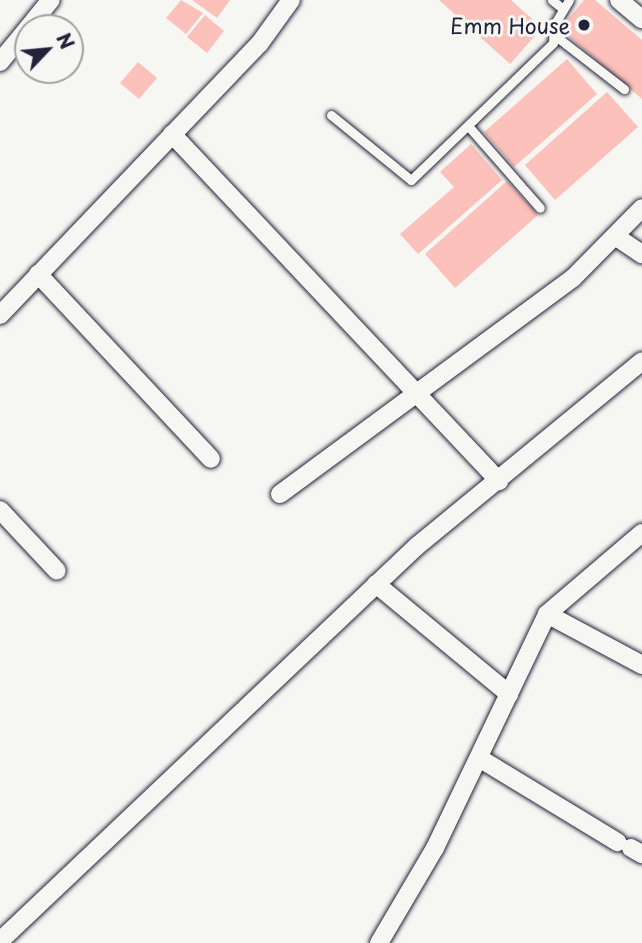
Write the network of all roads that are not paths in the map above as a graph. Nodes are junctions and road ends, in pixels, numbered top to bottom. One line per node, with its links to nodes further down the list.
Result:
1 (51, 0): 7 (street)
2 (291, 0): 15 (street)
3 (552, 0): 6 (lane)
4 (569, 0): 6 (lane)
5 (619, 0): 8 (street)
6 (563, 9): 9 (lane)
7 (40, 14)
8 (642, 19)
9 (553, 34): 12 (lane); 14 (lane)
10 (14, 45): 11 (street)
11 (0, 62)
12 (624, 89)
13 (331, 115): 14 (lane)
14 (470, 128): 16 (lane)
15 (172, 134): 20 (street); 23 (street)
16 (540, 208)
17 (642, 208): 18 (street)
18 (618, 238): 19 (street); 23 (street)
19 (642, 254)
20 (38, 274): 21 (street); 24 (street)
21 (0, 315)
22 (642, 361): 25 (street)
23 (417, 392): 25 (street); 26 (street)
24 (211, 459)
25 (499, 481): 30 (street)
26 (280, 494)
27 (0, 510): 29 (street)
28 (642, 533): 31 (street)
29 (57, 571)
30 (376, 584): 33 (street); 36 (street)
31 (547, 614): 32 (street); 33 (street)
32 (642, 666)
33 (509, 694): 34 (street)
34 (479, 758): 35 (street); 37 (street)
35 (630, 848)
36 (0, 940)
37 (384, 942)

